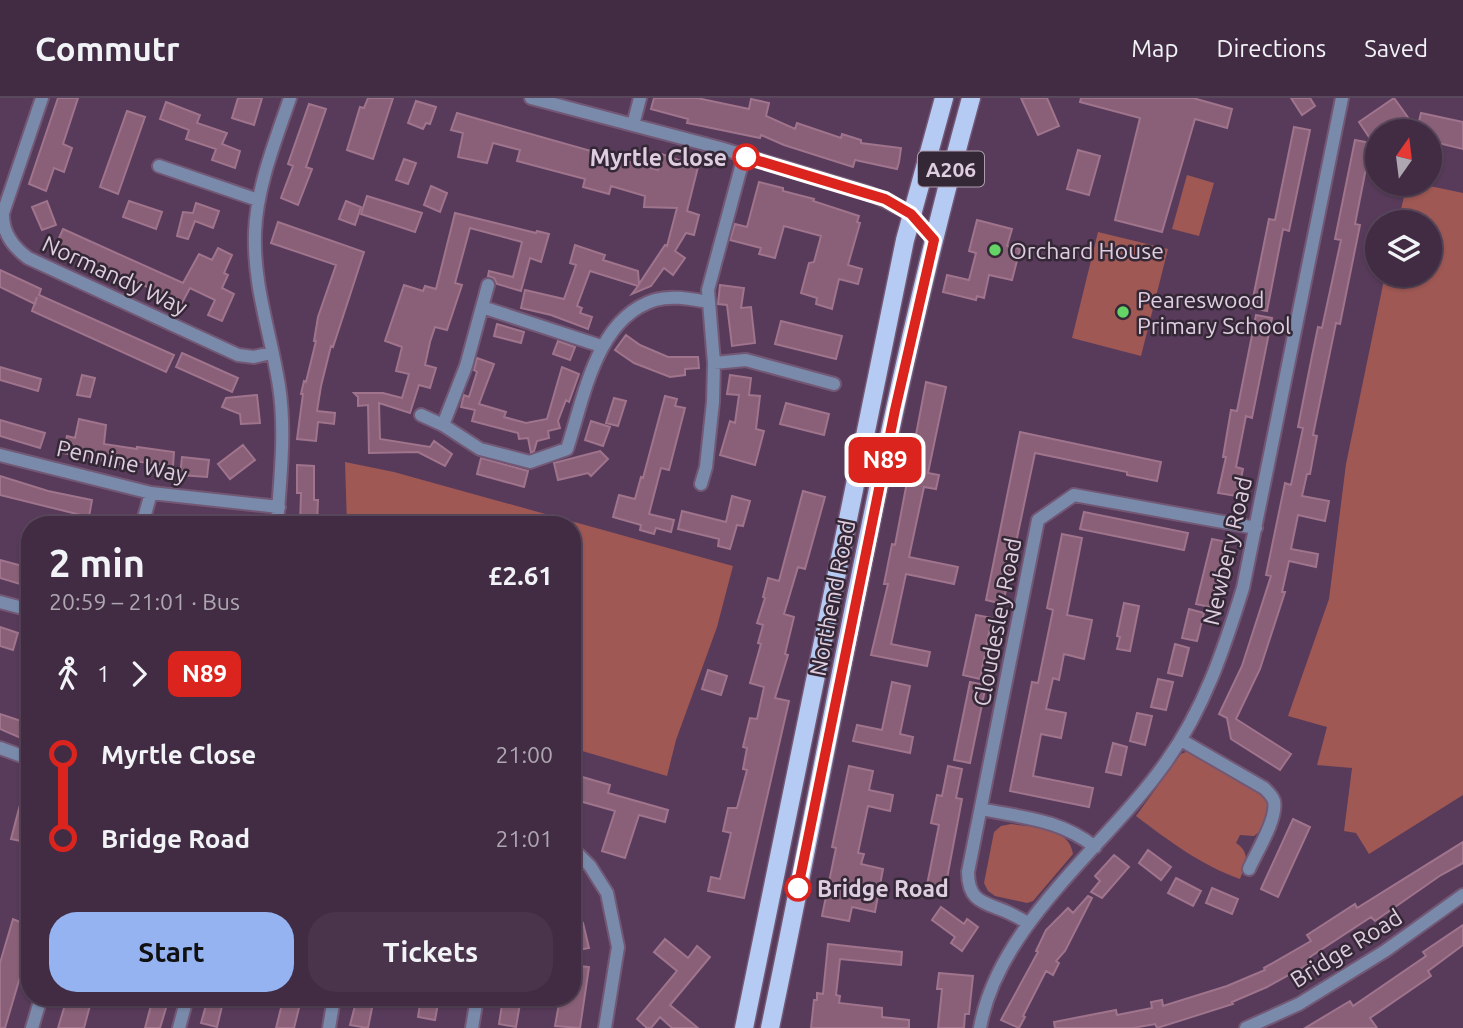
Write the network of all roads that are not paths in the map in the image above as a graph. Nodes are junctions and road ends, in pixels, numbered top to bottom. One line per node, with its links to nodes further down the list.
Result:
1 (42, 98): 18 (street, Normandy Way)
2 (290, 98): 11 (street)
3 (531, 98): 8 (street)
4 (640, 98): 8 (street)
5 (944, 98): 12 (main road, Northend Road / A206)
6 (971, 98): 13 (main road, Northend Road / A206)
7 (1342, 98): 29 (street, Newbery Road)
8 (633, 125): 9 (street)
9 (744, 156): 12 (street); 15 (street)
10 (159, 166): 11 (street)
11 (258, 200): 18 (street)
12 (911, 214): 13 (street); 51 (main road, Northend Road / A206)
13 (934, 240): 41 (main road, Northend Road / A206)
14 (488, 285): 16 (street)
15 (708, 302): 17 (street); 19 (street)
16 (482, 307): 17 (street); 22 (street)
17 (601, 346): 22 (street)
18 (271, 353): 26 (street)
19 (714, 363): 20 (street); 24 (street)
20 (834, 384)
21 (421, 415): 22 (street)
22 (443, 425)
23 (0, 455): 25 (street, Pennine Way)
24 (701, 484)
25 (151, 493): 26 (street, Pennine Way); 27 (street)
26 (279, 507): 28 (street)
27 (145, 516)
28 (278, 516)
29 (1256, 528): 32 (street, Newbery Road); 35 (street, Cloudesley Road)
30 (0, 602): 31 (street)
31 (21, 608)
32 (1181, 740): 36 (street, Newbery Road); 38 (street)
33 (0, 748): 34 (street)
34 (21, 756)
35 (981, 809): 36 (street); 40 (street, Cloudesley Road)
36 (1094, 847): 40 (street, Newbery Road)
37 (581, 857): 50 (street)
38 (1249, 869)
39 (1463, 895): 55 (street, Bridge Road)
40 (1028, 923): 54 (street, Newbery Road)
41 (775, 1005): 52 (main road, Northend Road / A206); 53 (street)
42 (39, 1006): 46 (street)
43 (185, 1006): 47 (street)
44 (333, 1006): 48 (street)
45 (476, 1006): 49 (street)
46 (33, 1028)
47 (179, 1028)
48 (329, 1028)
49 (472, 1028)
50 (605, 1028)
51 (744, 1028)
52 (770, 1028)
53 (781, 1028)
54 (980, 1028)
55 (1246, 1028)

